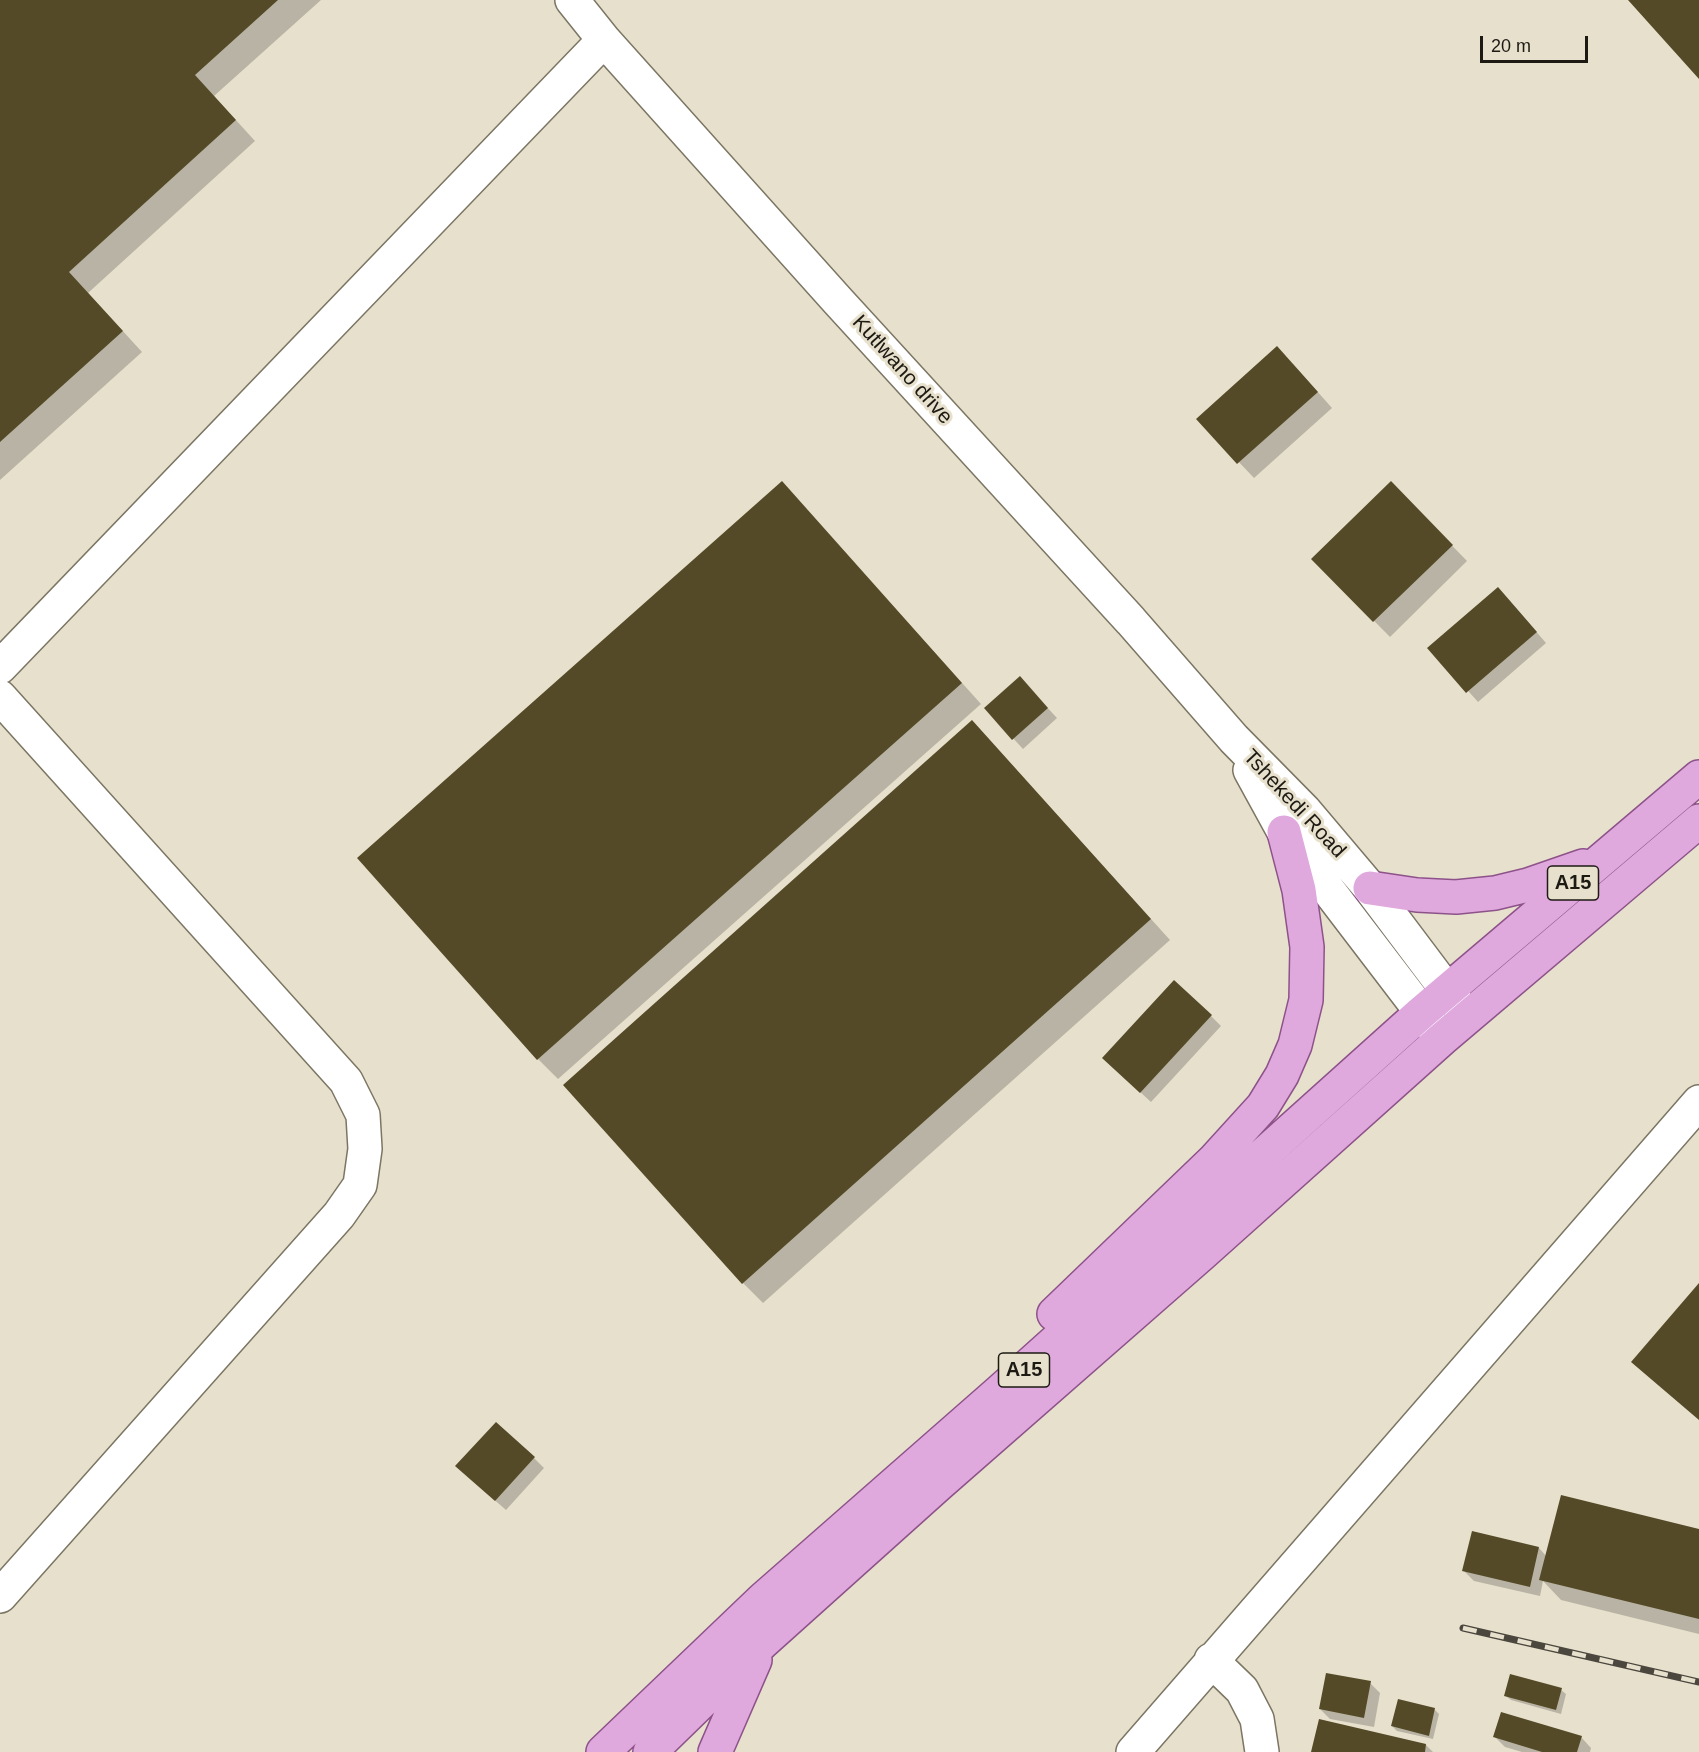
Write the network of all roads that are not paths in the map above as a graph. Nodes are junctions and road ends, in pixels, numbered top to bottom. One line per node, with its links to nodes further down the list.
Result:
1 (572, 0): 2 (street, Kutlwano drive)
2 (604, 40): 3 (street); 5 (street, Kutlwano drive)
3 (0, 667)
4 (0, 697): 17 (street)
5 (1234, 739): 8 (street, Tshekedi Road); 10 (street, Tshekedi Road)
6 (1699, 777): 9 (main road, A15)
7 (1699, 821): 13 (main road, A15)
8 (1284, 832): 12 (street, Tshekedi Road); 16 (main road)
9 (1601, 859): 10 (main road); 11 (main road, A15)
10 (1370, 888): 11 (street, Tshekedi Road)
11 (1448, 991): 12 (main road, A15); 13 (street, Tshekedi Road)
12 (1421, 1013): 14 (street, Tshekedi Road); 16 (main road, A15)
13 (1467, 1017): 14 (main road, A15)
14 (1442, 1039): 18 (main road, A15)
15 (1699, 1102): 19 (street)
16 (999, 1392): 20 (main road, A15)
17 (0, 1596)
18 (763, 1642): 21 (main road, A15); 22 (main road)
19 (1211, 1660): 23 (street); 24 (street)
20 (603, 1752)
21 (650, 1752)
22 (715, 1752)
23 (1133, 1752)
24 (1262, 1752)

